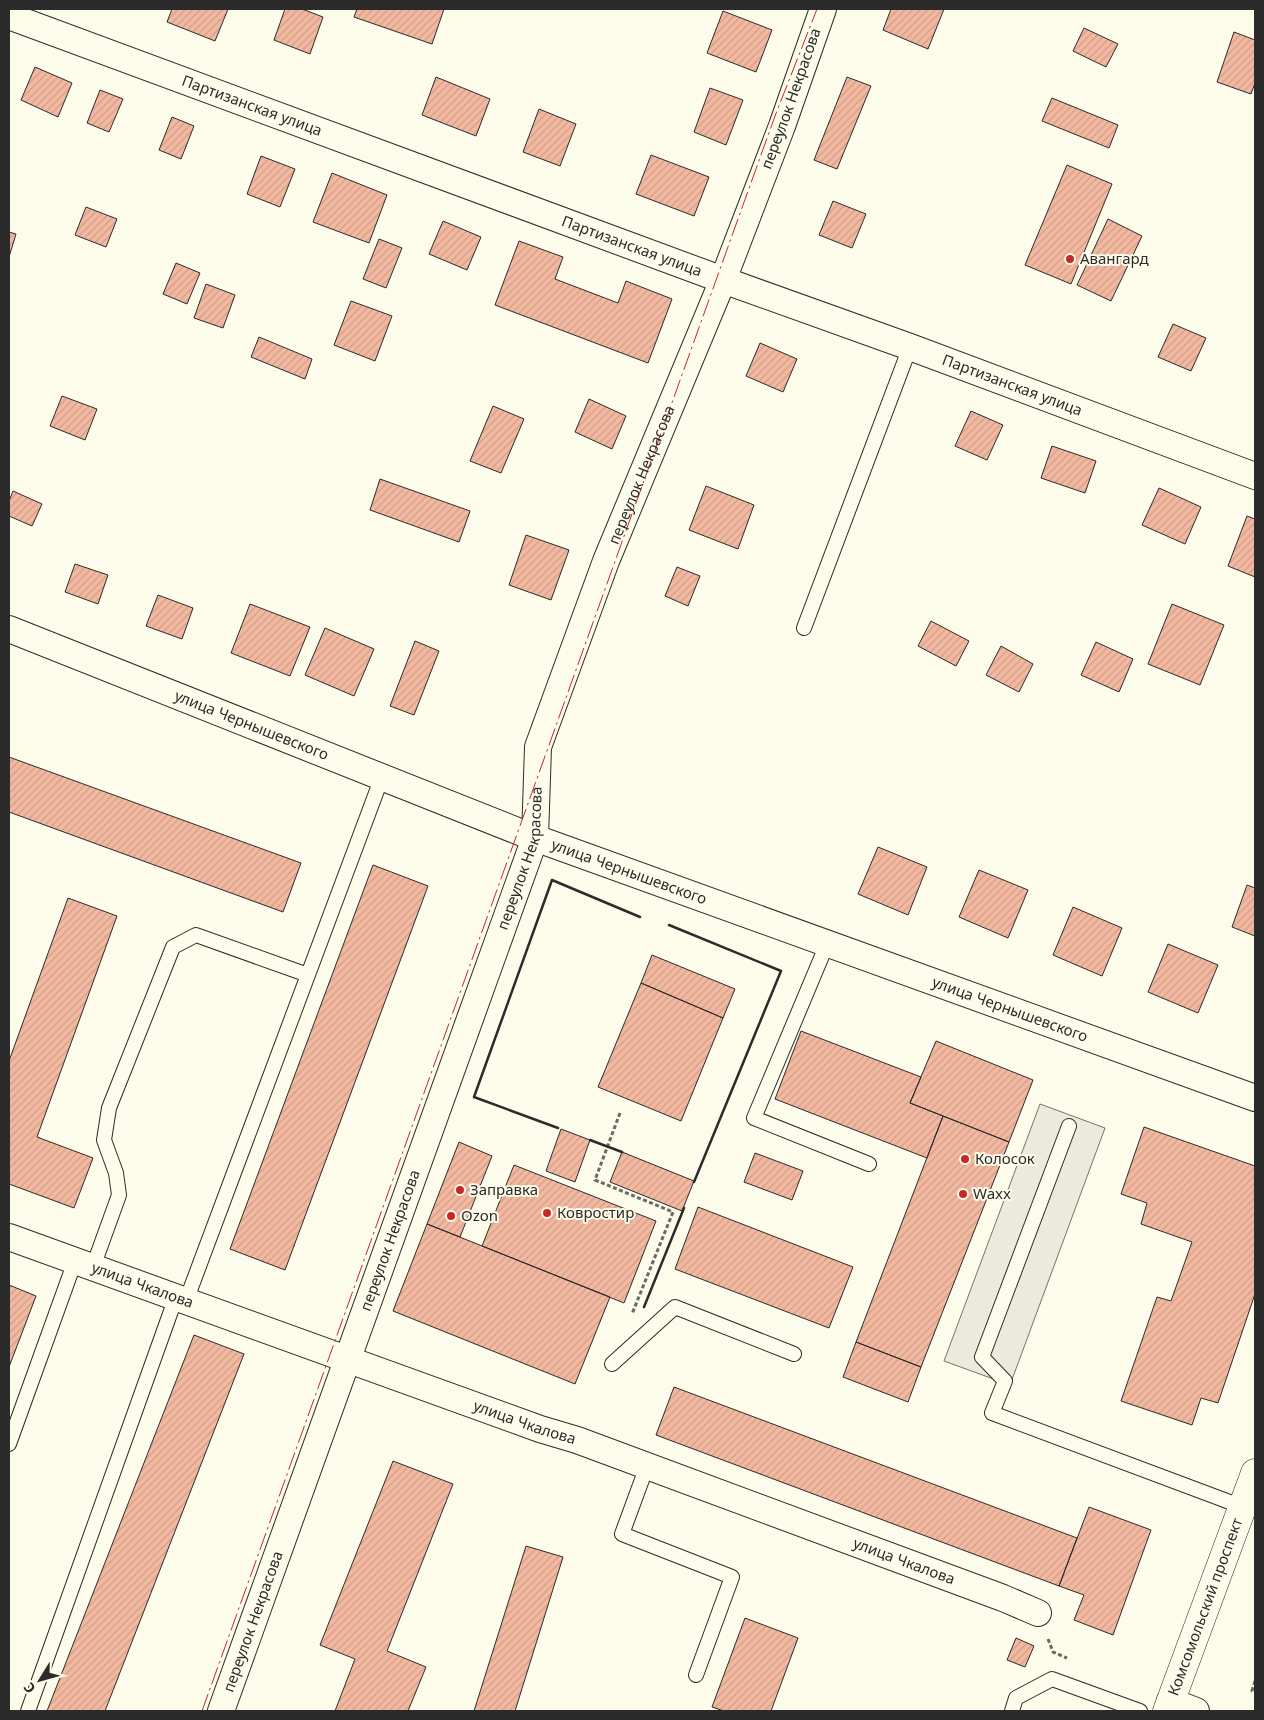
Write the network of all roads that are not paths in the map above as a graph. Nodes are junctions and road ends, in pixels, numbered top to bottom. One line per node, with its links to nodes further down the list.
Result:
1 (823, 9): 3 (street, переулок Некрасова)
2 (9, 16): 3 (street, Партизанская улица)
3 (723, 280): 4 (street, Партизанская улица); 9 (street, переулок Некрасова)
4 (910, 348): 5 (street, Партизанская улица); 6 (lane)
5 (1255, 476)
6 (804, 628)
7 (9, 629): 8 (street, улица Чернышевского)
8 (382, 777): 9 (street, улица Чернышевского); 11 (lane)
9 (535, 838): 10 (street, улица Чернышевского); 19 (street, переулок Некрасова)
10 (827, 944): 12 (street, улица Чернышевского); 14 (lane)
11 (308, 975): 16 (lane); 17 (lane)
12 (1255, 1098)
13 (1069, 1126): 24 (lane)
14 (869, 1164)
15 (9, 1237): 16 (street, улица Чкалова)
16 (84, 1264): 17 (street, улица Чкалова); 21 (lane)
17 (181, 1299): 19 (street, улица Чкалова); 28 (lane)
18 (794, 1354): 20 (lane)
19 (348, 1360): 22 (street, улица Чкалова); 29 (street, переулок Некрасова)
20 (612, 1364)
21 (9, 1444)
22 (647, 1466): 25 (street, улица Чкалова); 26 (lane)
23 (1255, 1473): 24 (main road, Комсомольский проспект)
24 (1243, 1507): 27 (main road, Комсомольский проспект)
25 (1038, 1613)
26 (696, 1675)
27 (1169, 1706): 32 (street)
28 (28, 1711)
29 (221, 1711)
30 (1012, 1711): 31 (lane)
31 (1140, 1711)
32 (1196, 1711)

